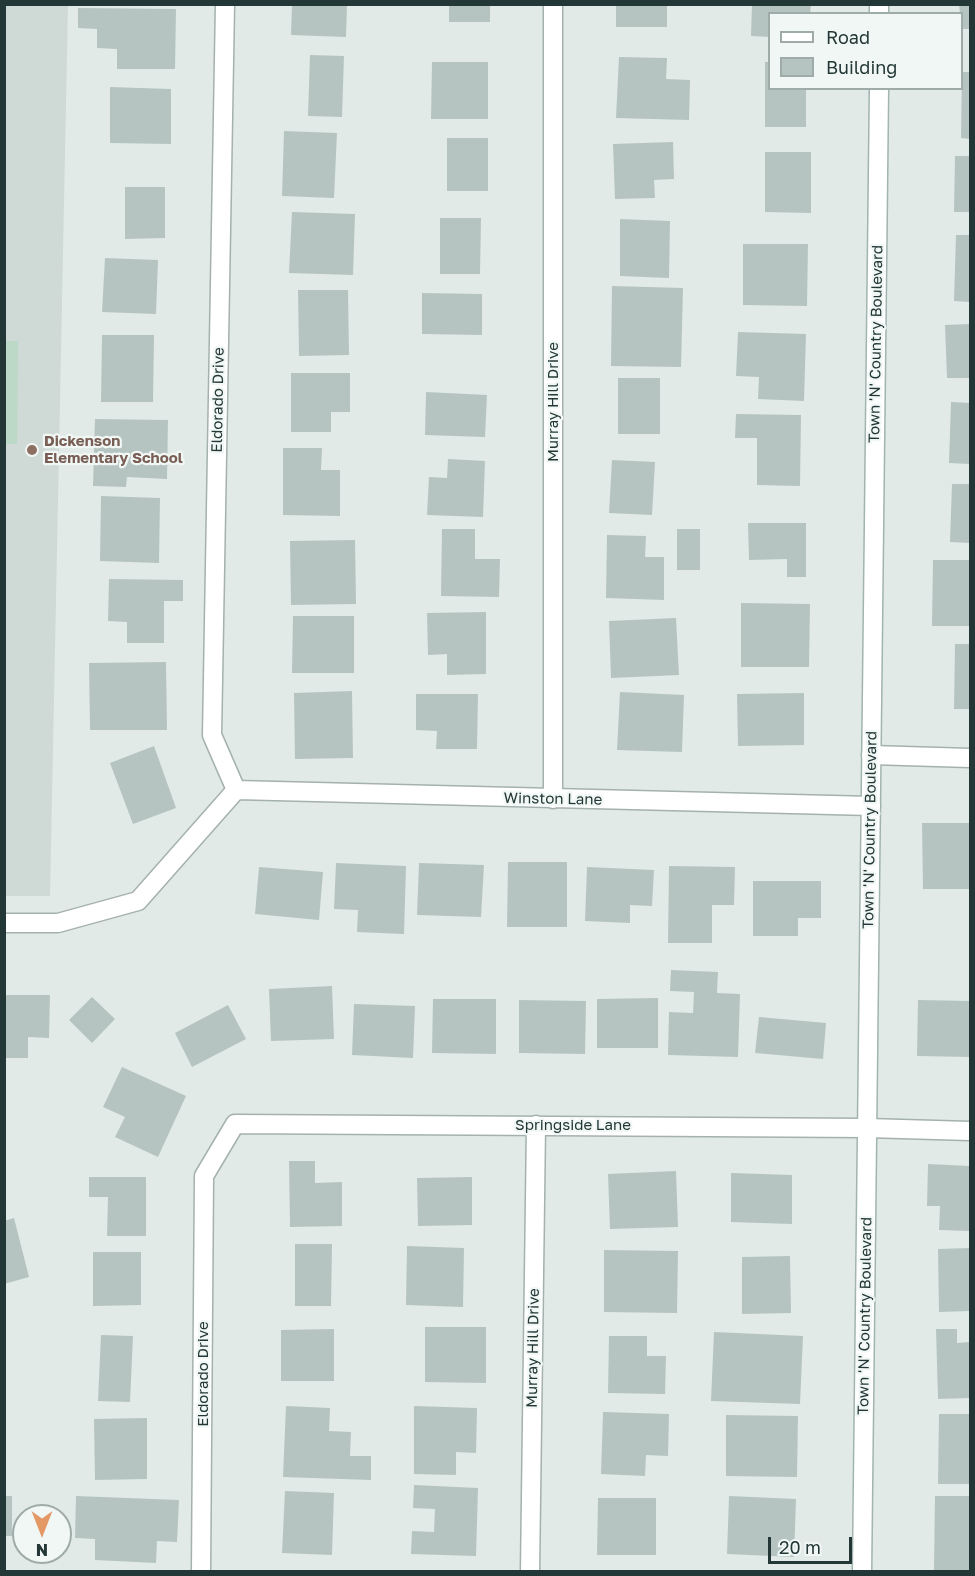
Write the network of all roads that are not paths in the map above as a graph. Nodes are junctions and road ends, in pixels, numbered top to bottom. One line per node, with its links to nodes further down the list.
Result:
1 (225, 4): 6 (street, Eldorado Drive)
2 (553, 4): 7 (street, Murray Hill Drive)
3 (879, 90): 4 (street, Town 'N' Country Boulevard)
4 (871, 755): 5 (street); 8 (street, Town 'N' Country Boulevard)
5 (970, 758)
6 (236, 790): 7 (street, Winston Lane); 9 (street)
7 (553, 799): 8 (street, Winston Lane)
8 (871, 806): 11 (street, Town 'N' Country Boulevard)
9 (4, 923)
10 (536, 1125): 11 (street, Springside Lane); 13 (street, Springside Lane); 15 (street, Murray Hill Drive)
11 (867, 1128): 12 (street, Springside Lane); 16 (street, Town 'N' Country Boulevard)
12 (970, 1131)
13 (204, 1176): 14 (street, Eldorado Drive)
14 (201, 1572)
15 (530, 1572)
16 (862, 1572)

